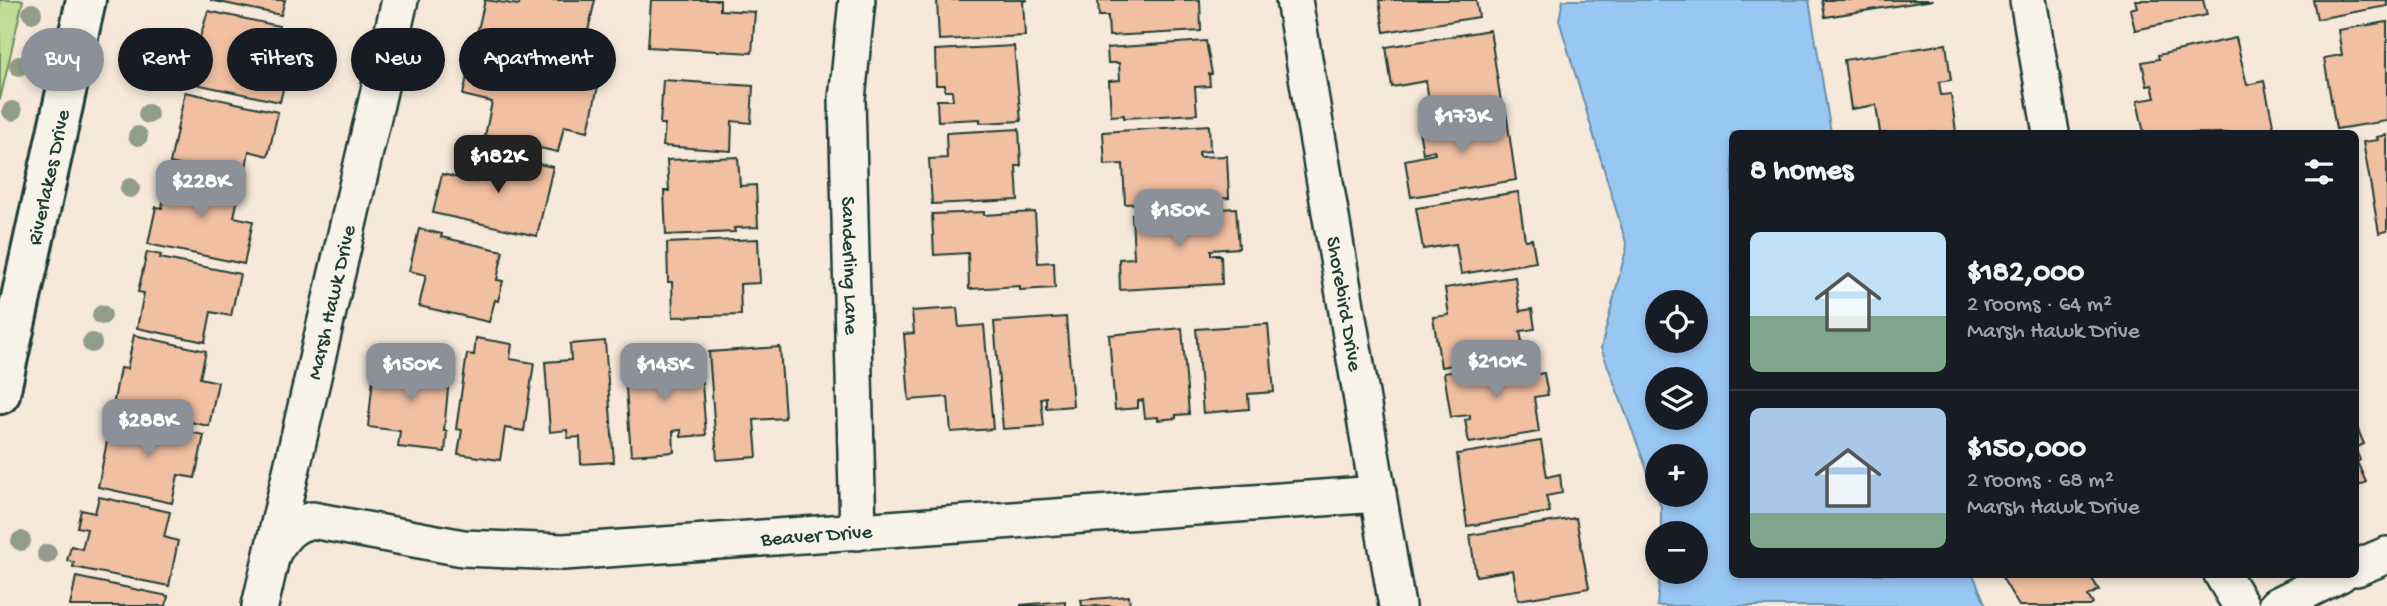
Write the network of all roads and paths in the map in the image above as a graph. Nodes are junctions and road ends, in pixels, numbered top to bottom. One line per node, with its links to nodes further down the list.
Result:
1 (86, 0): 7 (main road, Riverlakes Drive)
2 (400, 0): 10 (street, Marsh Hawk Drive)
3 (857, 0): 9 (street, Sanderling Lane)
4 (1294, 0): 8 (street, Shorebird Drive)
5 (2028, 0): 6 (street)
6 (2050, 130)
7 (0, 394)
8 (1378, 494): 9 (street, Beaver Drive); 16 (street, Shorebird Drive)
9 (858, 532): 10 (street, Beaver Drive)
10 (273, 552): 15 (street, Marsh Hawk Drive)
11 (2387, 555): 12 (street)
12 (2359, 567)
13 (2224, 578): 17 (street)
14 (2332, 578): 18 (street)
15 (260, 606)
16 (1397, 606)
17 (2241, 606)
18 (2276, 606)

